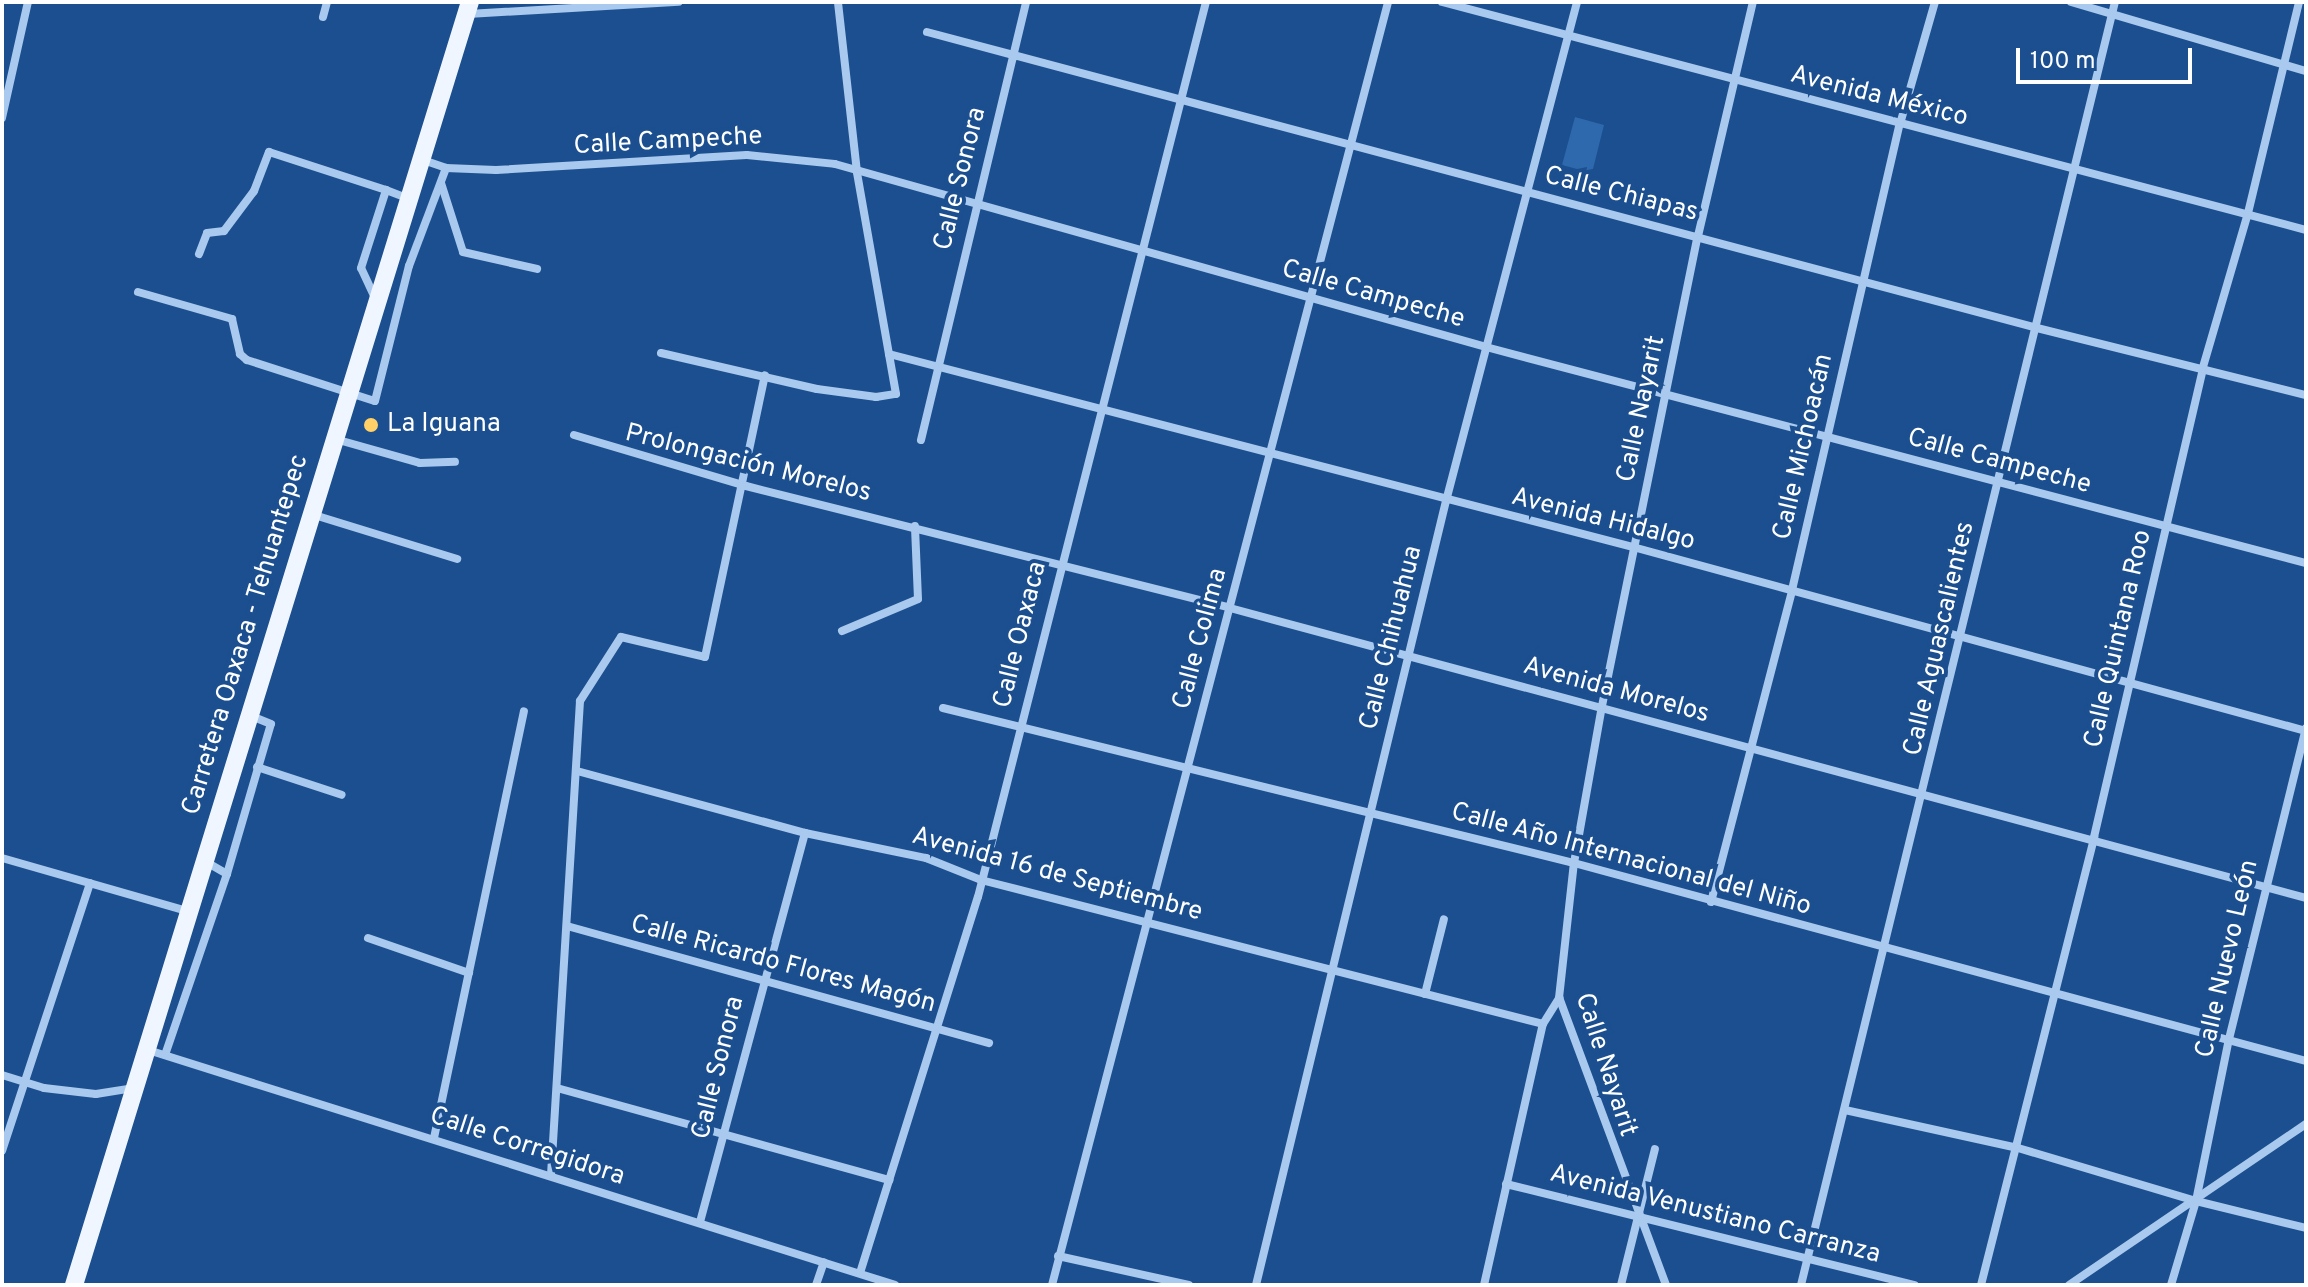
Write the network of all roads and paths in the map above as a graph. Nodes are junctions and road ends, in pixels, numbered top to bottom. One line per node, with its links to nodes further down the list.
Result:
1 (28, 2): 25 (street)
2 (327, 2): 17 (street)
3 (679, 2): 15 (street)
4 (836, 2): 31 (street)
5 (1026, 2): 20 (street, Calle Sonora)
6 (1206, 2): 24 (street, Calle Oaxaca)
7 (1388, 2): 27 (street, Calle Colima)
8 (1442, 2): 19 (street, Avenida México)
9 (1577, 2): 19 (street, Calle Chihuahua)
10 (1753, 2): 23 (street, Calle Nayarit)
11 (1935, 2): 26 (street, Calle Michoacán)
12 (2071, 2): 16 (street)
13 (2115, 2): 16 (street, Calle Aguascalientes)
14 (2299, 2): 21 (street, Calle Quintana Roo)
15 (468, 8): 28 (main road, Carretera Oaxaca - Tehuantepec)
16 (2112, 13): 21 (street); 30 (street, Calle Aguascalientes)
17 (323, 17)
18 (927, 32): 20 (street, Calle Chiapas)
19 (1568, 37): 23 (street, Avenida México); 34 (street, Calle Chihuahua)
20 (1014, 55): 24 (street, Calle Chiapas); 36 (street, Calle Sonora)
21 (2283, 66): 22 (street); 37 (street, Calle Quintana Roo)
22 (2306, 71)
23 (1734, 80): 26 (street, Avenida México); 39 (street, Calle Nayarit)
24 (1179, 98): 27 (street, Calle Chiapas); 40 (street, Calle Oaxaca)
25 (2, 118)
26 (1900, 124): 30 (street, Avenida México); 43 (street, Calle Michoacán)
27 (1350, 144): 34 (street, Calle Chiapas); 45 (street, Calle Colima)
28 (420, 159): 29 (street, Calle Campeche); 35 (main road, Carretera Oaxaca - Tehuantepec)
29 (446, 168): 31 (street, Calle Campeche); 32 (street)
30 (2077, 168): 37 (street, Avenida México); 47 (street, Calle Aguascalientes)
31 (857, 172): 36 (street, Calle Campeche); 50 (street)
32 (440, 183): 42 (street); 54 (street)
33 (386, 190): 35 (street); 41 (street); 46 (street)
34 (1525, 191): 39 (street, Calle Chiapas); 48 (street, Calle Chihuahua)
35 (407, 198): 46 (main road, Carretera Oaxaca - Tehuantepec)
36 (974, 205): 40 (street, Calle Campeche); 51 (street, Calle Sonora)
37 (2248, 213): 38 (street, Avenida México); 52 (street, Calle Quintana Roo)
38 (2306, 230)
39 (1698, 236): 43 (street, Calle Chiapas); 55 (street, Calle Nayarit)
40 (1141, 251): 45 (street, Calle Campeche); 57 (street, Calle Oaxaca)
41 (199, 254)
42 (537, 269)
43 (1864, 281): 47 (street, Calle Chiapas); 59 (street, Calle Michoacán)
44 (138, 292): 54 (street)
45 (1311, 299): 48 (street, Calle Campeche); 62 (street, Calle Colima)
46 (376, 300): 54 (main road, Carretera Oaxaca - Tehuantepec)
47 (2037, 328): 52 (street, Calle Chiapas); 64 (street, Calle Aguascalientes)
48 (1486, 347): 55 (street, Calle Campeche); 66 (street, Calle Chihuahua)
49 (661, 353): 53 (street)
50 (889, 354): 51 (street, Avenida Hidalgo); 53 (street)
51 (936, 366): 57 (street, Avenida Hidalgo); 61 (street, Calle Sonora)
52 (2203, 367): 56 (street, Calle Chiapas); 69 (street, Calle Quintana Roo)
53 (765, 375): 65 (street)
54 (348, 393): 60 (main road, Carretera Oaxaca - Tehuantepec)
55 (1666, 394): 59 (street, Calle Campeche); 70 (street, Calle Nayarit)
56 (2306, 395)
57 (1101, 408): 62 (street, Avenida Hidalgo); 72 (street, Calle Oaxaca)
58 (574, 435): 65 (street, Prolongación Morelos)
59 (1828, 435): 64 (street, Calle Campeche); 74 (street, Calle Michoacán)
60 (334, 439): 63 (street); 67 (main road, Carretera Oaxaca - Tehuantepec)
61 (921, 440)
62 (1272, 452): 66 (street, Avenida Hidalgo); 75 (street, Calle Colima)
63 (455, 462)
64 (1997, 484): 69 (street, Calle Campeche); 77 (street, Calle Aguascalientes)
65 (746, 486): 68 (street, Prolongación Morelos); 89 (street)
66 (1446, 501): 70 (street, Avenida Hidalgo); 78 (street, Calle Chihuahua)
67 (310, 514): 71 (street); 83 (main road, Carretera Oaxaca - Tehuantepec)
68 (915, 526): 72 (street, Avenida Morelos); 76 (street)
69 (2166, 528): 73 (street, Calle Campeche); 79 (street, Calle Quintana Roo)
70 (1633, 547): 74 (street, Avenida Hidalgo); 80 (street, Calle Nayarit)
71 (457, 559)
72 (1059, 563): 75 (street, Avenida Morelos); 84 (street, Calle Oaxaca)
73 (2306, 563)
74 (1792, 590): 77 (street, Avenida Hidalgo); 86 (street, Calle Michoacán)
75 (1230, 608): 78 (street, Avenida Morelos); 87 (street, Calle Colima)
76 (842, 631)
77 (1960, 636): 79 (street, Avenida Hidalgo); 92 (street, Calle Aguascalientes)
78 (1408, 657): 80 (street, Avenida Morelos); 94 (street, Calle Chihuahua)
79 (2128, 685): 85 (street, Avenida Hidalgo); 96 (street, Calle Quintana Roo)
80 (1602, 706): 86 (street, Avenida Morelos); 99 (street, Calle Nayarit)
81 (943, 708): 84 (street, Calle Año Internacional del Niño)
82 (524, 711): 113 (street)
83 (248, 715): 88 (street); 90 (main road, Carretera Oaxaca - Tehuantepec)
84 (1018, 725): 87 (street, Calle Año Internacional del Niño); 101 (street, Calle Oaxaca)
85 (2306, 730): 103 (street, Calle Nuevo León)
86 (1749, 749): 92 (street, Avenida Morelos); 105 (street, Calle Michoacán)
87 (1188, 765): 94 (street, Calle Año Internacional del Niño); 108 (street, Calle Colima)
88 (257, 767): 91 (street); 93 (street)
89 (577, 771): 95 (street, Avenida 16 de Septiembre); 109 (street)
90 (225, 791): 93 (street); 98 (main road, Carretera Oaxaca - Tehuantepec)
91 (342, 795)
92 (1924, 795): 96 (street, Avenida Morelos); 111 (street, Calle Aguascalientes)
93 (247, 803): 100 (street)
94 (1371, 813): 99 (street, Calle Año Internacional del Niño); 112 (street, Calle Chihuahua)
95 (805, 833): 101 (street, Avenida 16 de Septiembre); 114 (street, Calle Sonora)
96 (2094, 837): 103 (street, Avenida Morelos); 115 (street, Calle Quintana Roo)
97 (2, 858): 102 (street)
98 (203, 860): 100 (street); 106 (main road, Carretera Oaxaca - Tehuantepec)
99 (1574, 863): 105 (street, Calle Año Internacional del Niño); 117 (street, Calle Nayarit)
100 (227, 874): 122 (street)
101 (981, 880): 108 (street, Avenida 16 de Septiembre); 119 (street, Calle Oaxaca)
102 (90, 883): 106 (street); 125 (street)
103 (2265, 887): 104 (street, Avenida Morelos); 120 (street, Calle Nuevo León)
104 (2306, 898)
105 (1711, 902): 111 (street, Calle Año Internacional del Niño)
106 (187, 911): 122 (main road, Carretera Oaxaca - Tehuantepec)
107 (1444, 919): 116 (street)
108 (1146, 922): 112 (street, Avenida 16 de Septiembre); 142 (street, Calle Colima)
109 (567, 926): 114 (street, Calle Ricardo Flores Magón); 127 (street)
110 (368, 938): 113 (street)
111 (1883, 948): 115 (street, Calle Año Internacional del Niño); 128 (street, Calle Aguascalientes)
112 (1331, 968): 116 (street, Avenida 16 de Septiembre); 151 (street, Calle Chihuahua)
113 (469, 973): 131 (street)
114 (762, 982): 119 (street, Calle Ricardo Flores Magón); 130 (street, Calle Sonora)
115 (2054, 993): 120 (street, Calle Año Internacional del Niño); 132 (street, Calle Quintana Roo)
116 (1425, 994): 118 (street, Avenida 16 de Septiembre)
117 (1559, 998): 118 (street); 139 (street, Calle Nayarit)
118 (1543, 1024): 137 (street, Calle Nayarit)
119 (935, 1028): 121 (street, Calle Ricardo Flores Magón); 136 (street, Calle Oaxaca)
120 (2229, 1039): 123 (street, Calle Año Internacional del Niño); 138 (street, Calle Nuevo León)
121 (989, 1043)
122 (156, 1052): 126 (main road, Carretera Oaxaca - Tehuantepec); 131 (street, Calle Corregidora)
123 (2306, 1061)
124 (2, 1075): 125 (street)
125 (24, 1082): 126 (street); 134 (street)
126 (136, 1088): 146 (main road, Carretera Oaxaca - Tehuantepec)
127 (557, 1088): 130 (street); 135 (street)
128 (1845, 1110): 132 (street); 143 (street, Calle Aguascalientes)
129 (2306, 1124): 138 (street)
130 (722, 1135): 136 (street); 140 (street, Calle Sonora)
131 (434, 1138): 135 (street, Calle Corregidora)
132 (2018, 1148): 138 (street); 157 (street, Calle Quintana Roo)
133 (1655, 1149): 139 (street)
134 (2, 1151)
135 (551, 1175): 140 (street, Calle Corregidora)
136 (889, 1180): 145 (street, Calle Oaxaca)
137 (1506, 1184): 139 (street, Avenida Venustiano Carranza); 152 (street, Calle Nayarit)
138 (2196, 1201): 141 (street); 158 (street); 159 (street, Calle Nuevo León)
139 (1637, 1219): 143 (street, Avenida Venustiano Carranza); 153 (street); 154 (street, Calle Nayarit)
140 (700, 1222): 144 (street, Calle Corregidora)
141 (2306, 1228)
142 (1058, 1256): 149 (street, Calle Colima); 150 (street)
143 (1808, 1258): 155 (street, Calle Aguascalientes); 156 (street, Avenida Venustiano Carranza)
144 (824, 1262): 145 (street, Calle Corregidora); 147 (street)
145 (860, 1273): 148 (street, Calle Corregidora)
146 (74, 1285)
147 (816, 1285)
148 (895, 1285)
149 (1052, 1285)
150 (1189, 1285)
151 (1256, 1285)
152 (1484, 1285)
153 (1621, 1285)
154 (1666, 1285)
155 (1801, 1285)
156 (1915, 1285)
157 (1981, 1285)
158 (2069, 1285)
159 (2171, 1285)

